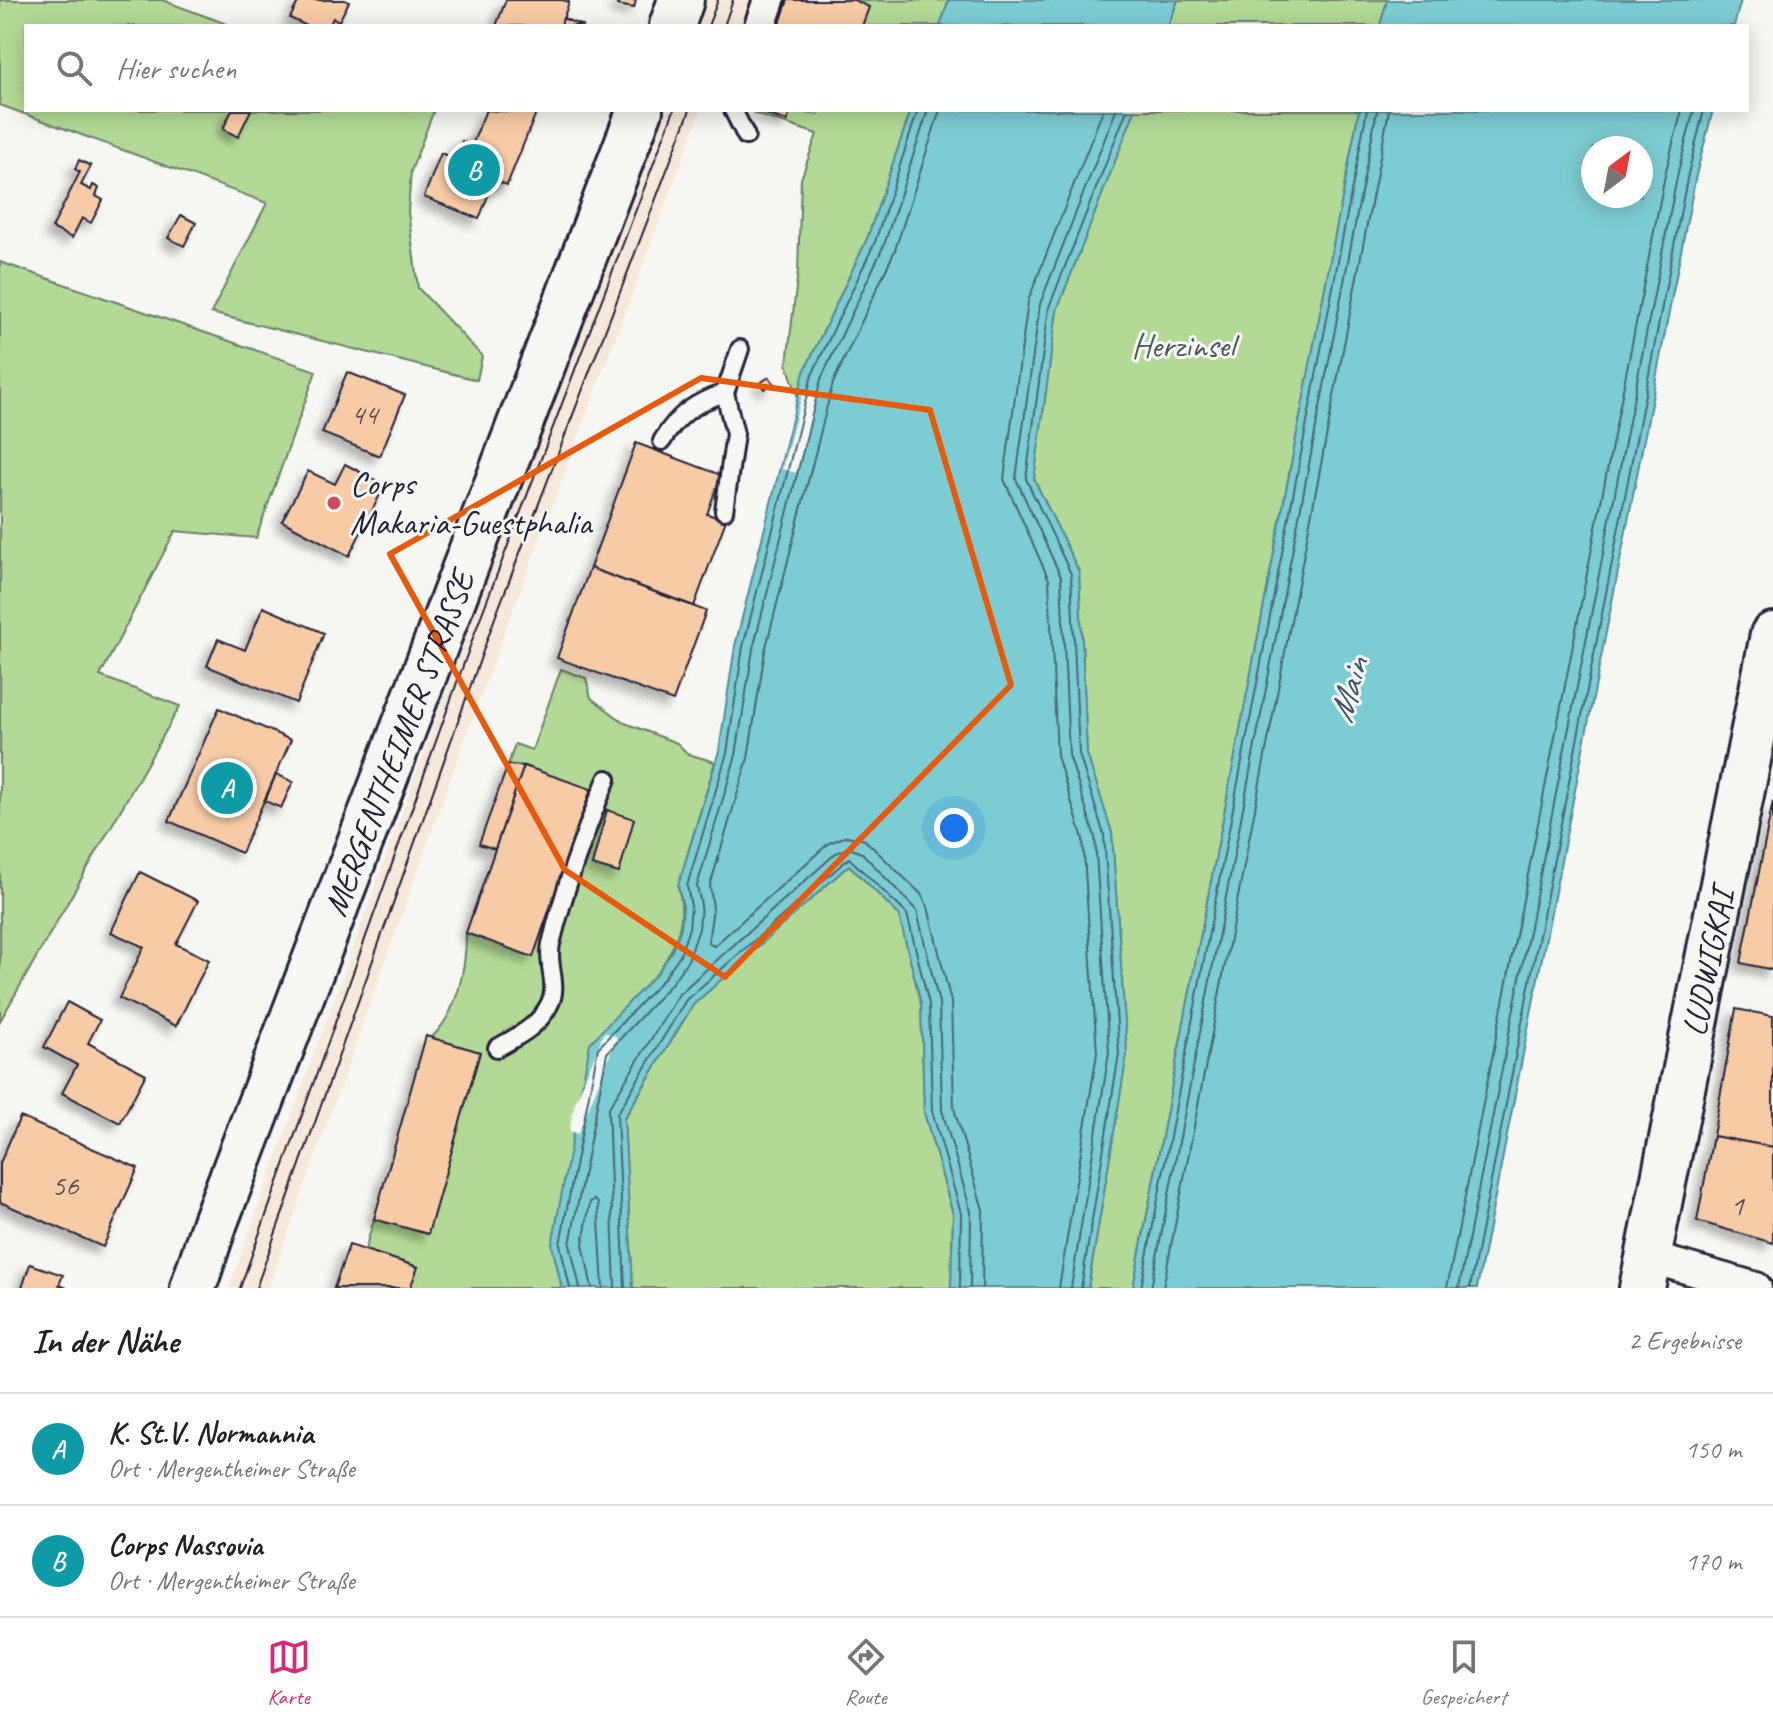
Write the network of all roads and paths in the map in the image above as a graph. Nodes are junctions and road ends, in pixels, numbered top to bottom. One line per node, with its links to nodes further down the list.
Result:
1 (681, 0): 3 (main road)
2 (769, 0): 4 (street)
3 (673, 24)
4 (761, 24)
5 (639, 112): 16 (main road, MERGENTHEIMER STRASSE)
6 (734, 112): 7 (lane)
7 (746, 136)
8 (740, 349): 9 (lane)
9 (725, 393): 10 (lane); 11 (lane)
10 (662, 441)
11 (724, 511)
12 (1773, 635): 15 (main road, LUDWIGKAI)
13 (607, 779): 14 (lane)
14 (497, 1048)
15 (1645, 1272): 17 (street)
16 (193, 1288)
17 (1756, 1288)

